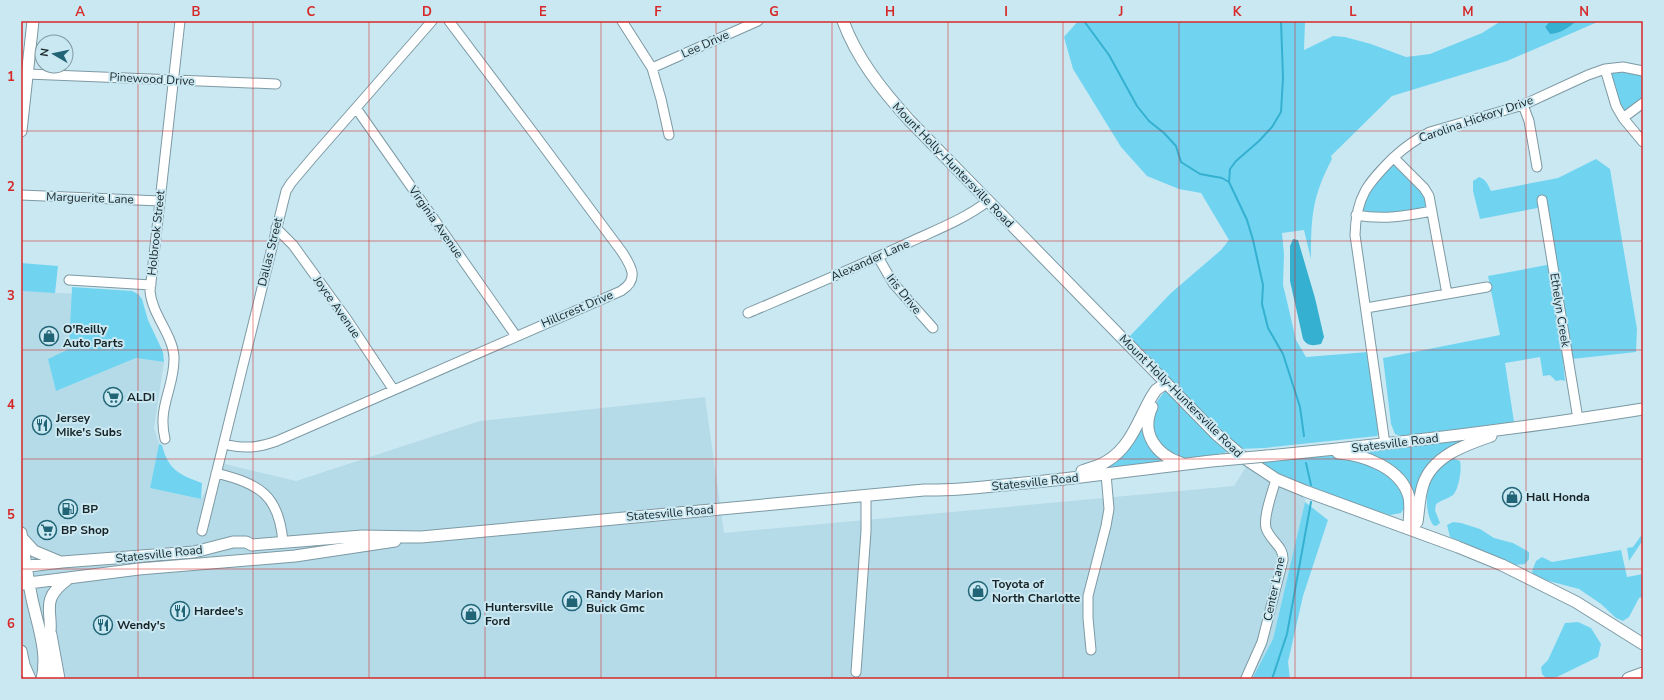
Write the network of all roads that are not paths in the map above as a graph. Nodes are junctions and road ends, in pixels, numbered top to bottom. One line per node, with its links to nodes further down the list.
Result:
1 (33, 21): 11 (main road)
2 (180, 21): 12 (street, Holbrook Street)
3 (432, 21): 16 (street, Dallas Street)
4 (448, 21): 38 (street, Hillcrest Drive)
5 (622, 21): 8 (street)
6 (758, 21): 8 (street, Lee Drive)
7 (843, 21): 26 (main road, Mount Holly-Huntersville Road)
8 (652, 68): 19 (street)
9 (1605, 69): 10 (street, Carolina Hickory Drive); 15 (street, Carolina Hickory Drive); 17 (street)
10 (1643, 71)
11 (27, 74): 12 (street, Pinewood Drive); 18 (main road)
12 (173, 81): 13 (street, Pinewood Drive); 25 (street, Holbrook Street)
13 (276, 84)
14 (1643, 103): 17 (street)
15 (1523, 105): 21 (street, Carolina Hickory Drive); 22 (street)
16 (356, 108): 29 (street, Dallas Street); 38 (street, Virginia Avenue)
17 (1623, 118): 20 (street)
18 (21, 131)
19 (669, 135)
20 (1643, 142)
21 (1394, 158): 27 (street); 28 (street, Carolina Hickory Drive)
22 (1537, 167)
23 (21, 195): 25 (street, Marguerite Lane)
24 (1542, 200): 42 (street, Ethelyn Creek)
25 (160, 201): 32 (street, Holbrook Street)
26 (988, 201): 30 (street, Alexander Lane); 39 (main road, Mount Holly-Huntersville Road)
27 (1432, 211): 28 (street); 34 (street)
28 (1356, 215): 35 (street, Carolina Hickory Drive)
29 (276, 228): 40 (street, Joyce Avenue); 45 (street, Dallas Street)
30 (878, 257): 36 (street, Alexander Lane); 37 (street, Iris Drive)
31 (69, 280): 32 (street)
32 (151, 285): 44 (street, Holbrook Street)
33 (1487, 287): 34 (street)
34 (1447, 294): 35 (street)
35 (1366, 308): 46 (street, Carolina Hickory Drive)
36 (748, 313)
37 (933, 328)
38 (516, 336): 40 (street, Hillcrest Drive)
39 (1166, 383): 48 (main road); 50 (main road); 53 (main road, Mount Holly-Huntersville Road)
40 (393, 389): 45 (street, Hillcrest Drive)
41 (1643, 409): 42 (main road, Statesville Road)
42 (1578, 419): 43 (main road, Statesville Road)
43 (1516, 428): 46 (main road, Statesville Road); 56 (main road)
44 (165, 439)
45 (224, 444): 51 (street, Dallas Street)
46 (1385, 444): 47 (main road, Statesville Road)
47 (1310, 452): 48 (main road, Statesville Road, bridge); 57 (main road)
48 (1183, 464): 49 (main road, Statesville Road)
49 (1146, 468): 50 (main road, Statesville Road); 52 (main road, Statesville Road)
50 (1082, 472): 54 (main road, Statesville Road)
51 (216, 474): 58 (street, Dallas Street); 62 (street)
52 (1106, 474): 54 (main road, Statesville Road); 71 (street)
53 (1276, 479): 57 (main road, Mount Holly-Huntersville Road); 76 (street, Center Lane)
54 (924, 490): 55 (main road, Statesville Road)
55 (866, 495): 60 (main road, Statesville Road); 74 (street)
56 (1420, 509): 57 (main road); 61 (main road)
57 (1409, 528): 61 (main road, Mount Holly-Huntersville Road)
58 (202, 530)
59 (21, 536): 64 (main road); 66 (main road)
60 (415, 537): 62 (main road, Statesville Road); 65 (main road, Statesville Road)
61 (1436, 538): 70 (main road, Mount Holly-Huntersville Road)
62 (283, 542): 63 (main road, Statesville Road)
63 (252, 545): 64 (main road, Statesville Road); 65 (main road)
64 (62, 562): 66 (main road, Statesville Road)
65 (226, 563): 67 (main road, Statesville Road)
66 (24, 567): 68 (main road)
67 (69, 578): 68 (main road, Statesville Road); 69 (main road)
68 (25, 583): 73 (main road)
69 (50, 635): 73 (main road); 80 (highway)
70 (1643, 644)
71 (1092, 650)
72 (21, 651): 77 (main road)
73 (44, 659): 78 (main road); 79 (highway)
74 (856, 672)
75 (1643, 674): 81 (highway)
76 (1246, 678)
77 (30, 679)
78 (42, 679)
79 (50, 679)
80 (58, 679)
81 (1629, 679)

